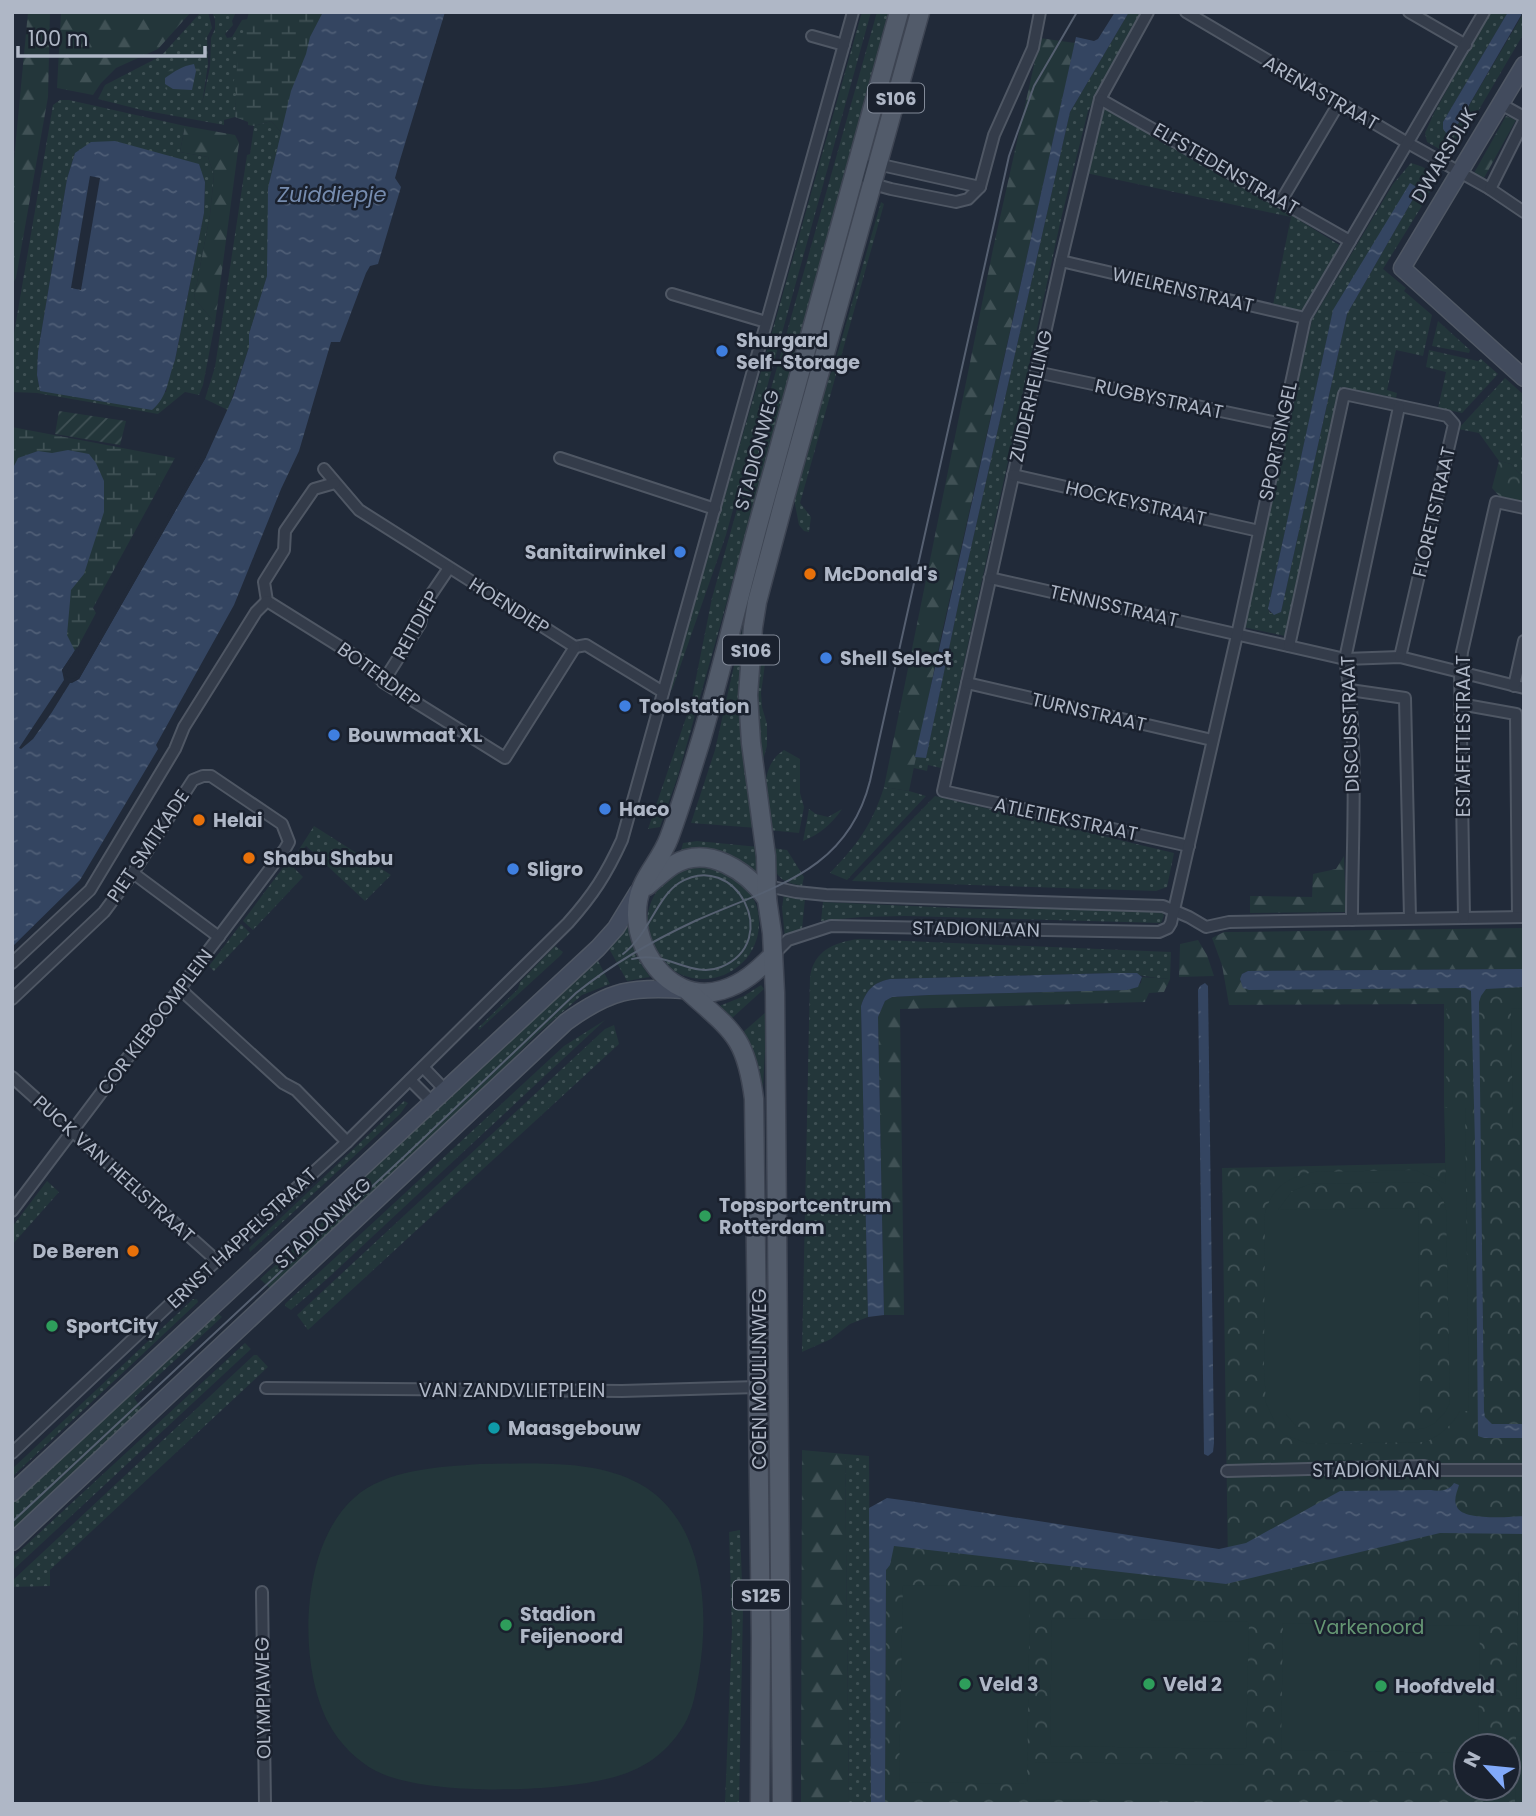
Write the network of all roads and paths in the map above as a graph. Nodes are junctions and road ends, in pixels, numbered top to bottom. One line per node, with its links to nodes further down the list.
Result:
1 (853, 12): 10 (street, STADIONWEG)
2 (899, 12): 19 (main road, STADIONWEG / S106)
3 (919, 12): 18 (main road, STADIONWEG / S106)
4 (1040, 12): 22 (street)
5 (1148, 12): 13 (street, ZUIDERHELLING)
6 (1186, 12): 14 (street, ARENASTRAAT)
7 (1409, 12): 11 (street)
8 (1484, 12): 11 (street, SPORTSINGEL)
9 (812, 36): 10 (street)
10 (845, 45): 30 (street, STADIONWEG)
11 (1466, 45): 17 (street, SPORTSINGEL)
12 (1524, 65): 15 (main road, DWARSDIJK)
13 (1100, 99): 24 (street, ELFSTEDENSTRAAT); 27 (street, ZUIDERHELLING)
14 (1339, 103): 17 (street, ARENASTRAAT); 24 (street)
15 (1499, 103): 16 (street); 20 (main road, DWARSDIJK)
16 (1524, 119): 23 (street)
17 (1406, 142): 20 (street, ARENASTRAAT); 26 (street, SPORTSINGEL)
18 (877, 164): 19 (street); 21 (main road, STADIONWEG / S106); 22 (street)
19 (855, 169): 21 (street); 64 (main road, STADIONWEG / S106)
20 (1458, 172): 23 (street, ARENASTRAAT); 32 (main road, DWARSDIJK)
21 (873, 184): 22 (street); 63 (main road, STADIONWEG / S106)
22 (980, 187)
23 (1490, 189): 25 (street, ARENASTRAAT)
24 (1281, 201): 26 (street, ELFSTEDENSTRAAT)
25 (1524, 212)
26 (1350, 241): 29 (street, SPORTSINGEL)
27 (1061, 261): 29 (street, WIELRENSTRAAT); 31 (street, ZUIDERHELLING)
28 (672, 293): 30 (street)
29 (1305, 318): 34 (street, SPORTSINGEL)
30 (766, 322): 40 (street, STADIONWEG)
31 (1036, 372): 34 (street, RUGBYSTRAAT); 37 (street, ZUIDERHELLING)
32 (1524, 377)
33 (1399, 407): 47 (street); 49 (street, FLORETSTRAAT); 50 (street, DISCUSSTRAAT)
34 (1282, 424): 41 (street, SPORTSINGEL)
35 (560, 458): 40 (street, STADIONWEG)
36 (324, 469): 38 (street, HOENDIEP)
37 (1013, 475): 41 (street, HOCKEYSTRAAT); 43 (street, ZUIDERHELLING)
38 (335, 483): 42 (street, HOENDIEP); 44 (street)
39 (1524, 508): 51 (street, ESTAFETTESTRAAT)
40 (715, 509): 56 (street, STADIONWEG)
41 (1258, 531): 45 (street, SPORTSINGEL)
42 (449, 568): 48 (street, HOENDIEP); 52 (street, REITDIEP)
43 (990, 578): 45 (street, TENNISSTRAAT); 53 (street, ZUIDERHELLING)
44 (267, 601): 52 (street, BOTERDIEP); 73 (street, PIET SMITKADE)
45 (1237, 635): 47 (street, TENNISSTRAAT); 58 (street, SPORTSINGEL)
46 (1524, 641): 54 (street)
47 (1289, 646): 50 (street, TENNISSTRAAT)
48 (575, 647): 52 (street, BOTERDIEP); 56 (street, HOENDIEP)
49 (1400, 657): 50 (street, TENNISSTRAAT); 51 (street, TENNISSTRAAT)
50 (1345, 659): 55 (street, DISCUSSTRAAT)
51 (1460, 671): 54 (street, TENNISSTRAAT); 57 (street, ESTAFETTESTRAAT)
52 (383, 682)
53 (967, 683): 58 (street, TURNSTRAAT); 59 (street, ZUIDERHELLING)
54 (1519, 687)
55 (1350, 690): 67 (street); 69 (street, DISCUSSTRAAT)
56 (663, 692): 71 (street, STADIONWEG)
57 (1460, 704): 66 (street); 68 (street, ESTAFETTESTRAAT)
58 (1212, 740): 61 (street, SPORTSINGEL)
59 (943, 791): 61 (street, ATLETIEKSTRAAT)
60 (286, 831): 62 (street, PIET SMITKADE); 70 (street, COR KIEBOOMPLEIN)
61 (1189, 846): 65 (street, SPORTSINGEL)
62 (133, 873): 70 (street); 76 (street, PIET SMITKADE)
63 (767, 885): 64 (main road, STADIONWEG); 65 (street, STADIONLAAN); 72 (main road, STADIONWEG / S106)
64 (638, 892): 75 (main road); 80 (main road, STADIONWEG / S106)
65 (1173, 911): 69 (street, STADIONLAAN); 72 (street, STADIONLAAN)
66 (1521, 917): 68 (street, STADIONLAAN)
67 (1410, 918): 68 (street, STADIONLAAN); 69 (street, STADIONLAAN)
68 (1464, 918)
69 (1352, 920)
70 (219, 937): 74 (street, COR KIEBOOMPLEIN)
71 (543, 948): 77 (street, ERNST HAPPELSTRAAT)
72 (773, 955): 75 (main road, STADIONWEG); 96 (main road, COEN MOULIJNWEG / S125)
73 (12, 963)
74 (180, 989): 82 (street, COR KIEBOOMPLEIN); 83 (street)
75 (688, 990): 86 (main road, COEN MOULIJNWEG / S125); 92 (main road, STADIONWEG)
76 (12, 999)
77 (423, 1067): 79 (street, ERNST HAPPELSTRAAT); 80 (street)
78 (12, 1077): 82 (street, PUCK VAN HEELSTRAAT)
79 (410, 1080): 81 (street); 83 (street, ERNST HAPPELSTRAAT)
80 (446, 1091): 81 (main road, STADIONWEG / S106)
81 (433, 1103): 91 (main road, STADIONWEG / S106)
82 (72, 1132): 84 (street, COR KIEBOOMPLEIN); 85 (street, PUCK VAN HEELSTRAAT)
83 (346, 1142): 85 (street, ERNST HAPPELSTRAAT)
84 (12, 1211)
85 (217, 1261): 88 (street, ERNST HAPPELSTRAAT)
86 (757, 1387): 87 (street, VAN ZANDVLIETPLEIN); 95 (main road, COEN MOULIJNWEG / S125)
87 (266, 1388)
88 (12, 1453)
89 (1524, 1470): 90 (street, STADIONLAAN)
90 (1227, 1471)
91 (12, 1493)
92 (12, 1542)
93 (262, 1592): 94 (street, OLYMPIAWEG)
94 (265, 1804)
95 (760, 1804)
96 (782, 1804)

